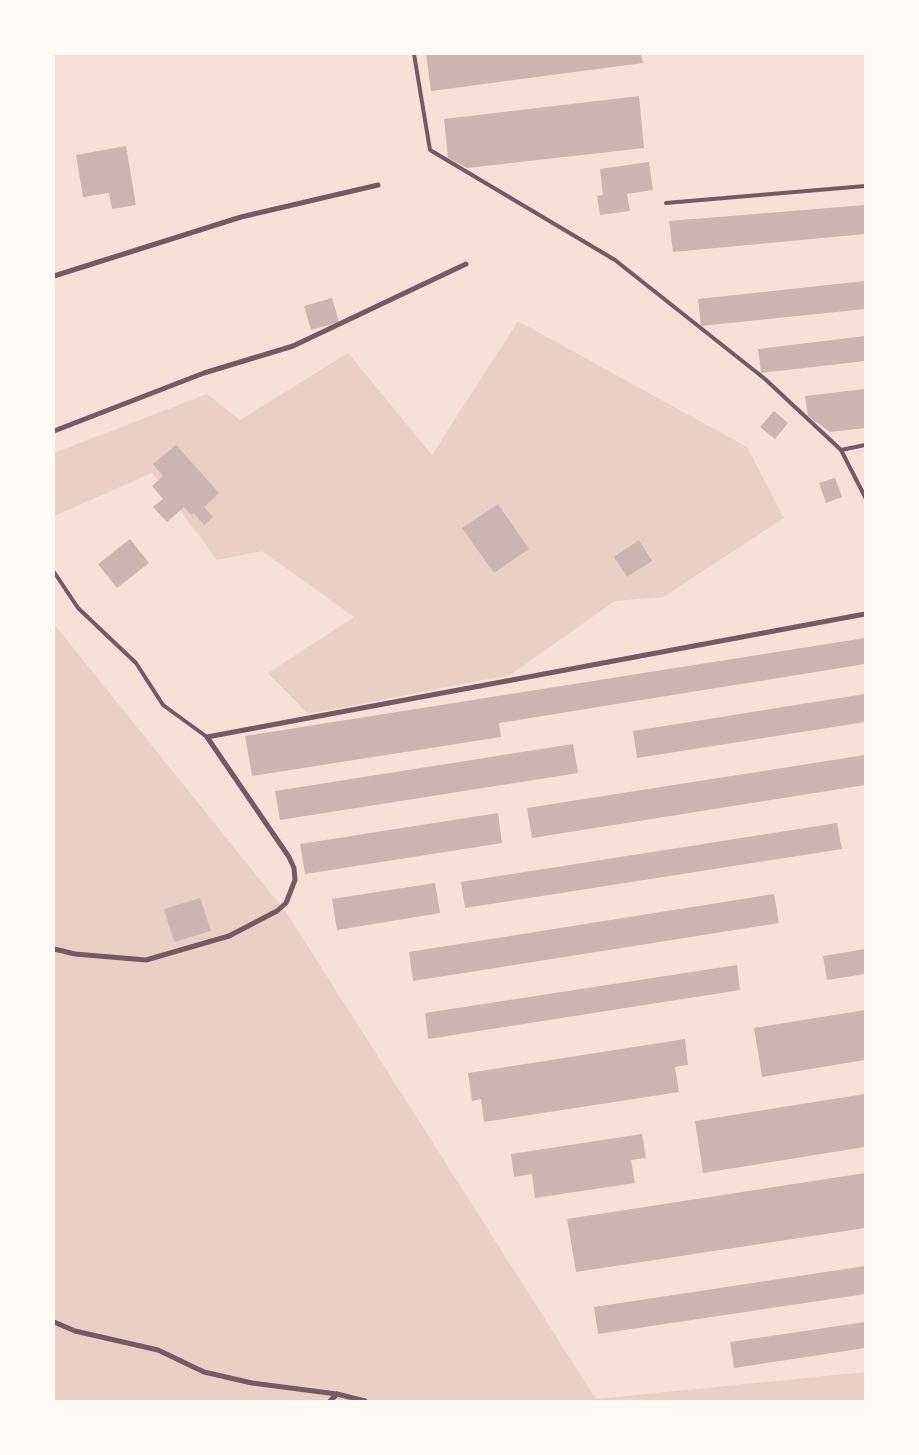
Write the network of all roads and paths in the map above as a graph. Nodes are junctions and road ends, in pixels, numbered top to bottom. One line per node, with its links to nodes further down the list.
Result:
1 (414, 54): 9 (lane)
2 (378, 185): 6 (street)
3 (865, 186): 4 (lane)
4 (666, 203)
5 (466, 264): 7 (street)
6 (54, 276)
7 (54, 431)
8 (865, 445): 9 (lane)
9 (841, 450): 10 (lane)
10 (864, 490): 11 (lane)
11 (865, 498)
12 (54, 572): 14 (lane)
13 (865, 614): 14 (street)
14 (207, 737): 15 (street)
15 (54, 949)
16 (54, 1322): 17 (street)
17 (337, 1394): 18 (street); 19 (street)
18 (330, 1401)
19 (365, 1401)

